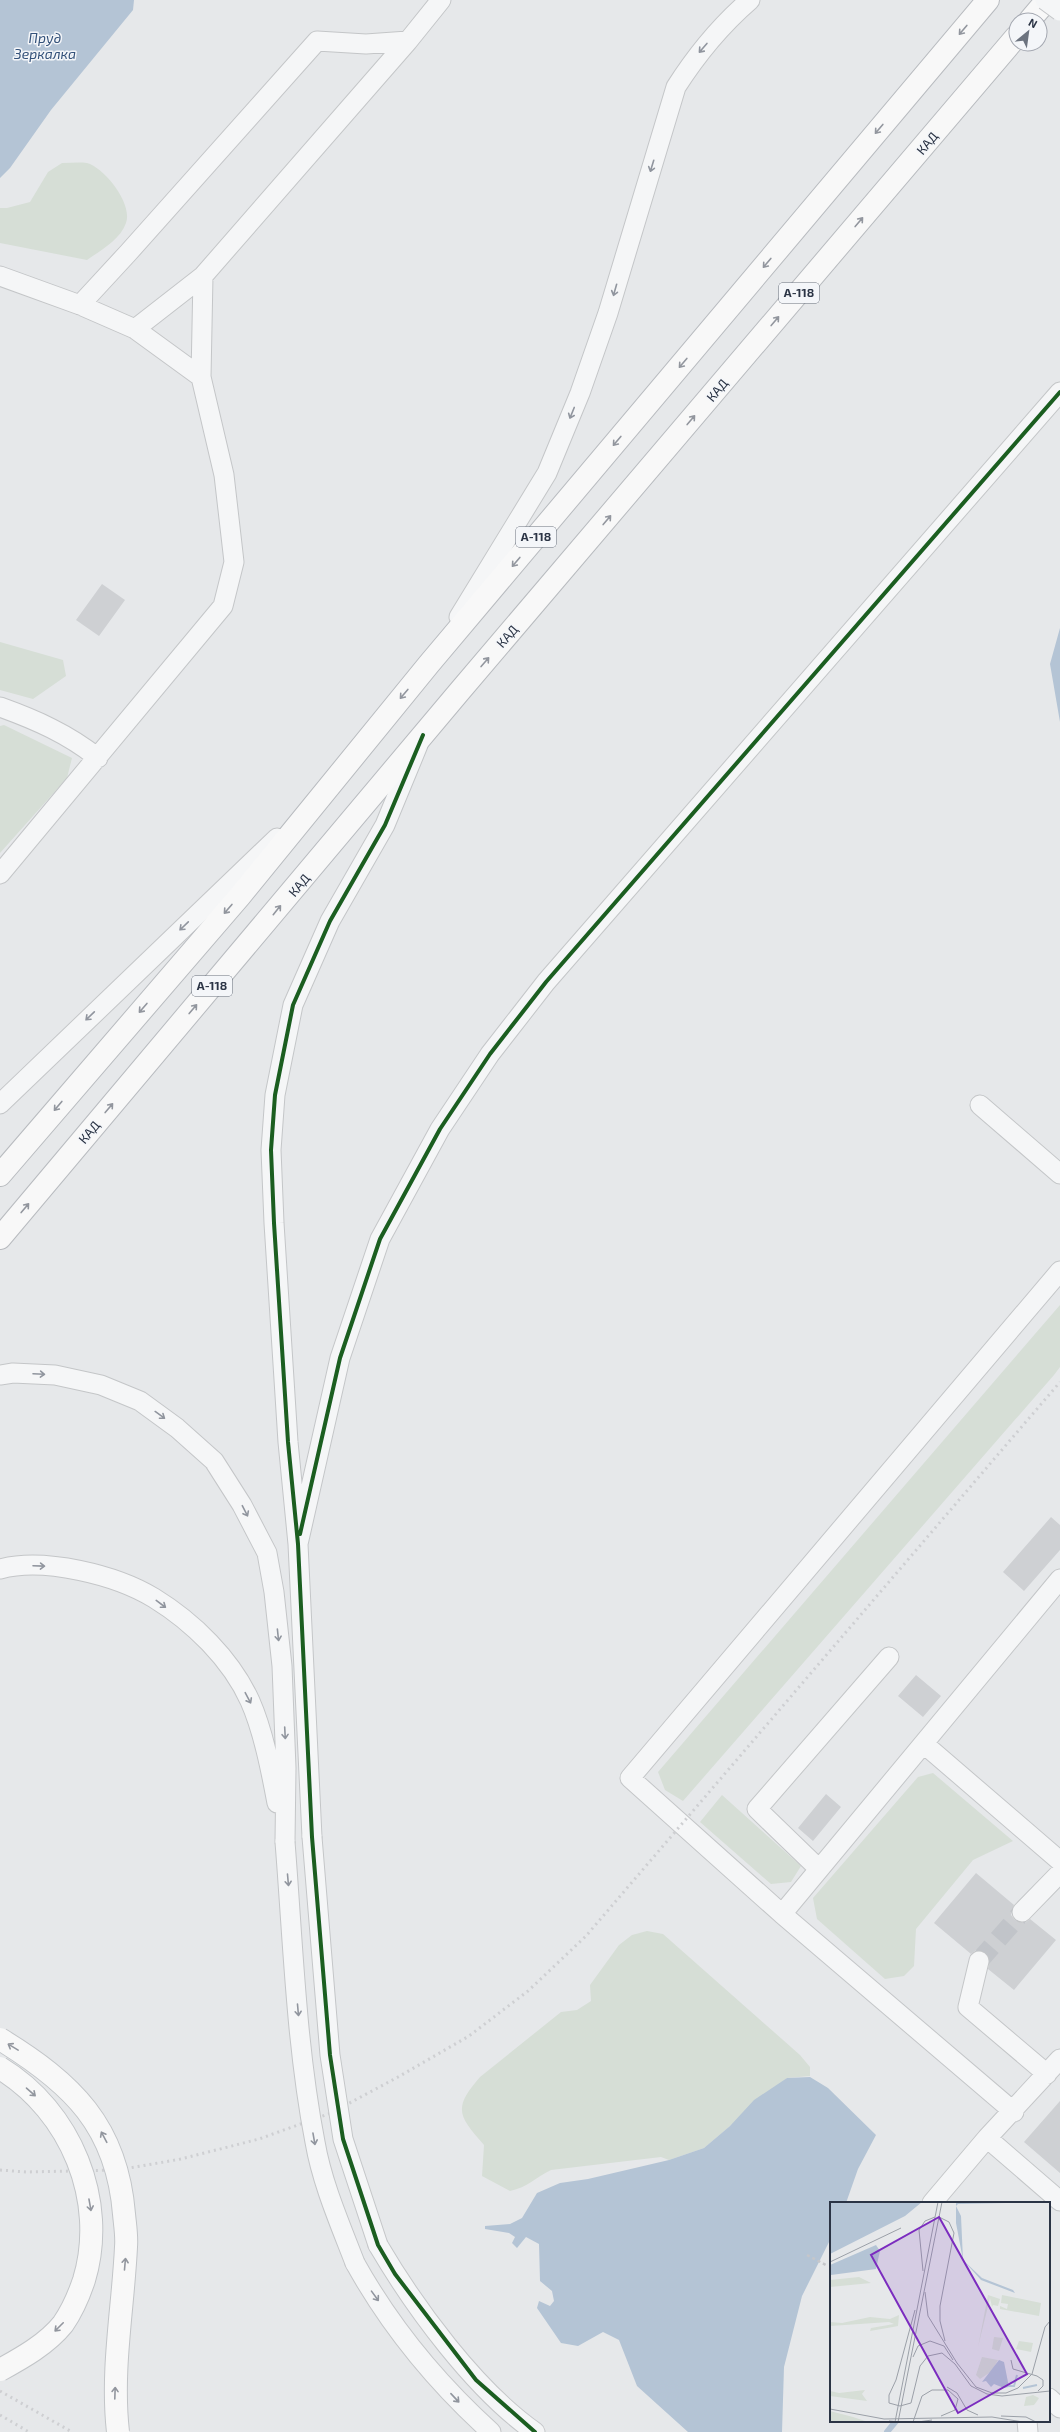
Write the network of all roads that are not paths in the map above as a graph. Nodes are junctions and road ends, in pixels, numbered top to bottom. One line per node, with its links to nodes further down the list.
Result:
1 (441, 0): 7 (street)
2 (750, 0): 15 (street, one-way to 15)
3 (988, 0): 15 (main road, А-118, one-way to 15)
4 (1046, 0): 5 (street, bridge); 6 (main road)
5 (1060, 11)
6 (1036, 12)
7 (408, 41): 10 (street); 11 (street)
8 (1008, 46): 17 (main road, КАД / А-118, one-way to 8)
9 (0, 276): 11 (street)
10 (203, 276): 12 (street); 13 (street)
11 (80, 305): 12 (street)
12 (135, 329): 13 (street)
13 (201, 377): 18 (street)
14 (1060, 392): 28 (street)
15 (429, 664): 19 (main road, А-118, one-way to 19)
16 (0, 706): 18 (street)
17 (423, 735): 25 (main road, КАД / А-118, one-way to 17); 28 (street)
18 (98, 758): 20 (street)
19 (314, 803): 21 (street, one-way to 21); 24 (main road, А-118, one-way to 24)
20 (0, 874)
21 (0, 1104)
22 (980, 1105): 23 (street)
23 (1060, 1174)
24 (0, 1175)
25 (0, 1238)
26 (1060, 1271): 38 (street)
27 (0, 1375): 33 (street, one-way to 33)
28 (298, 1544): 53 (street, bridge)
29 (0, 1569): 33 (street, one-way to 33)
30 (1060, 1579): 32 (street)
31 (889, 1657): 35 (street)
32 (924, 1744): 34 (street); 35 (street)
33 (285, 1842): 52 (street, one-way to 52, bridge)
34 (1060, 1861)
35 (818, 1868): 38 (street)
36 (1060, 1873): 37 (street)
37 (1022, 1912)
38 (782, 1914): 43 (street)
39 (979, 1961): 41 (street)
40 (0, 2039): 51 (main road, one-way to 40, bridge)
41 (1056, 2066): 43 (street)
42 (0, 2068): 47 (main road, one-way to 47, bridge)
43 (1014, 2112): 44 (street)
44 (987, 2138): 45 (street); 46 (street)
45 (1060, 2201)
46 (933, 2202)
47 (0, 2370)
48 (1050, 2399): 49 (street)
49 (1060, 2408)
50 (1027, 2422): 54 (street)
51 (118, 2432)
52 (491, 2432)
53 (535, 2432)
54 (1028, 2432)

